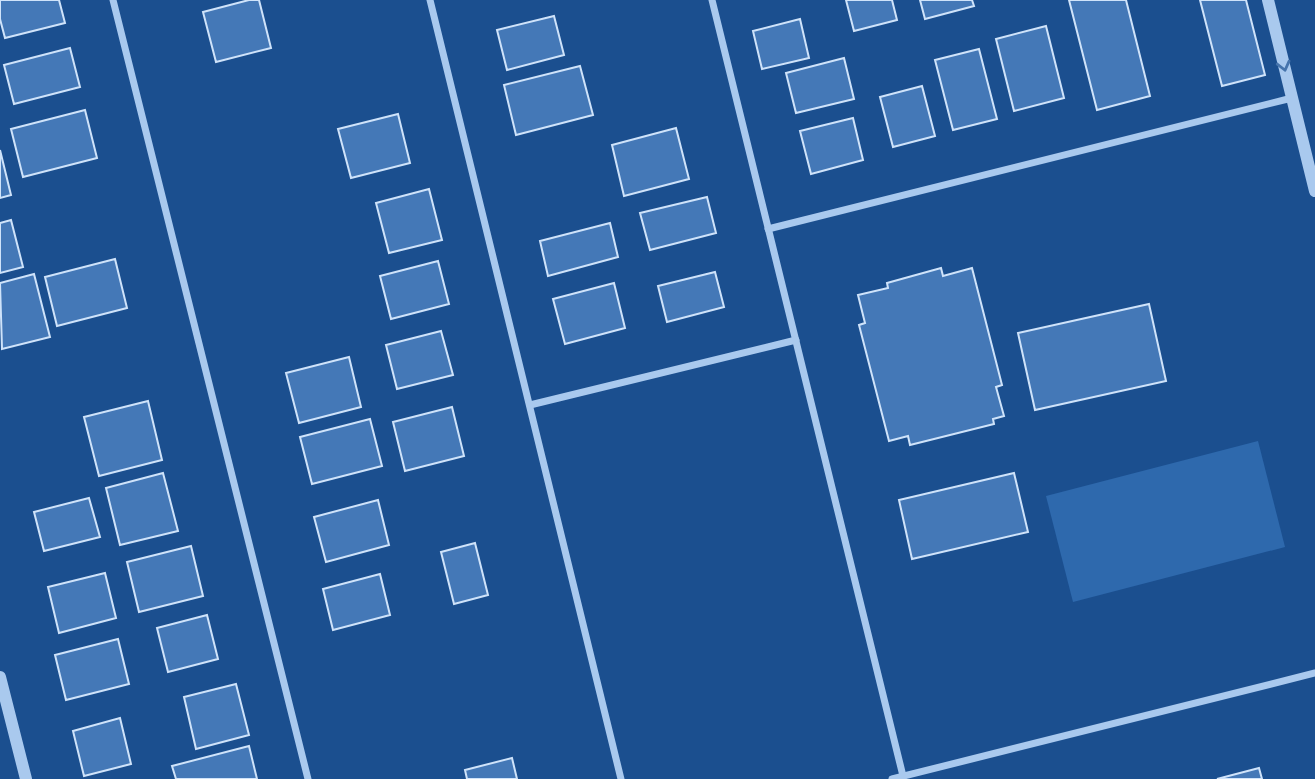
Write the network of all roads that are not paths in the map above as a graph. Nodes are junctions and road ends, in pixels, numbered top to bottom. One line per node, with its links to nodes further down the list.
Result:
1 (113, 0): 14 (street)
2 (430, 0): 9 (street)
3 (712, 0): 7 (street)
4 (1268, 0): 5 (street, one-way to 5)
5 (1292, 98): 6 (street); 7 (street)
6 (1315, 191)
7 (768, 229): 8 (street)
8 (796, 340): 9 (street); 12 (street)
9 (530, 405): 15 (street)
10 (1315, 673): 12 (street)
11 (0, 677): 13 (street)
12 (903, 776): 16 (street)
13 (26, 779)
14 (308, 779)
15 (621, 779)
16 (892, 779)

